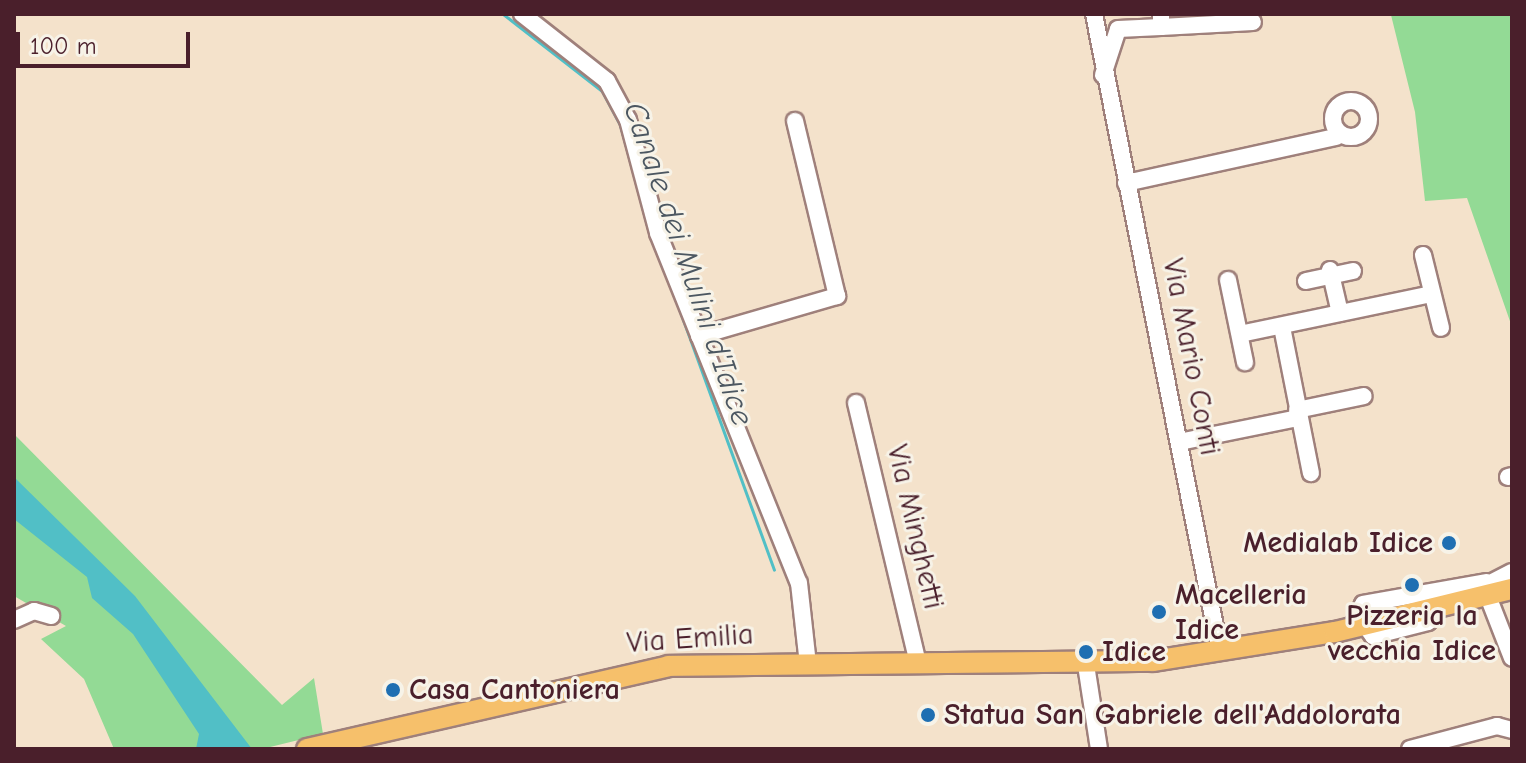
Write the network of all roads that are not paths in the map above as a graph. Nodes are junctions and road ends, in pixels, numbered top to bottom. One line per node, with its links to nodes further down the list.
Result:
1 (522, 14): 19 (street)
2 (1094, 14): 5 (street, Via Mario Conti)
3 (1161, 20): 4 (street); 5 (street)
4 (1253, 22)
5 (1103, 75): 8 (street, Via Mario Conti)
6 (795, 121): 19 (street)
7 (1336, 137): 8 (street)
8 (1126, 183): 24 (street, Via Mario Conti)
9 (1423, 255): 14 (street)
10 (1353, 271): 11 (street)
11 (1331, 273): 13 (street); 15 (street)
12 (1228, 280): 18 (street)
13 (1306, 281)
14 (1431, 294): 15 (street); 17 (street)
15 (1340, 313): 16 (street)
16 (1282, 327): 18 (street); 23 (street)
17 (1441, 328)
18 (1240, 334): 20 (street)
19 (699, 336): 35 (street)
20 (1245, 362)
21 (1364, 396): 23 (street)
22 (856, 403): 34 (street, Via Minghetti)
23 (1298, 414): 24 (street); 25 (street)
24 (1179, 442): 32 (street, Via Mario Conti)
25 (1311, 473)
26 (1512, 572): 27 (street, Via Emilia)
27 (1485, 589): 28 (main road, Via Emilia); 31 (main road, Via Emilia); 31 (street, Via Emilia); 33 (street)
28 (1512, 589)
29 (51, 616): 30 (street)
30 (15, 622)
31 (1358, 627): 32 (main road, Via Emilia)
32 (1220, 652): 36 (main road, Via Emilia)
33 (1512, 658)
34 (918, 663): 35 (main road, Via Emilia); 36 (main road, Via Emilia)
35 (808, 664): 38 (main road, Via Emilia)
36 (1086, 665): 39 (street)
37 (1512, 730): 40 (street)
38 (307, 749)
39 (1099, 749)
40 (1410, 749)

